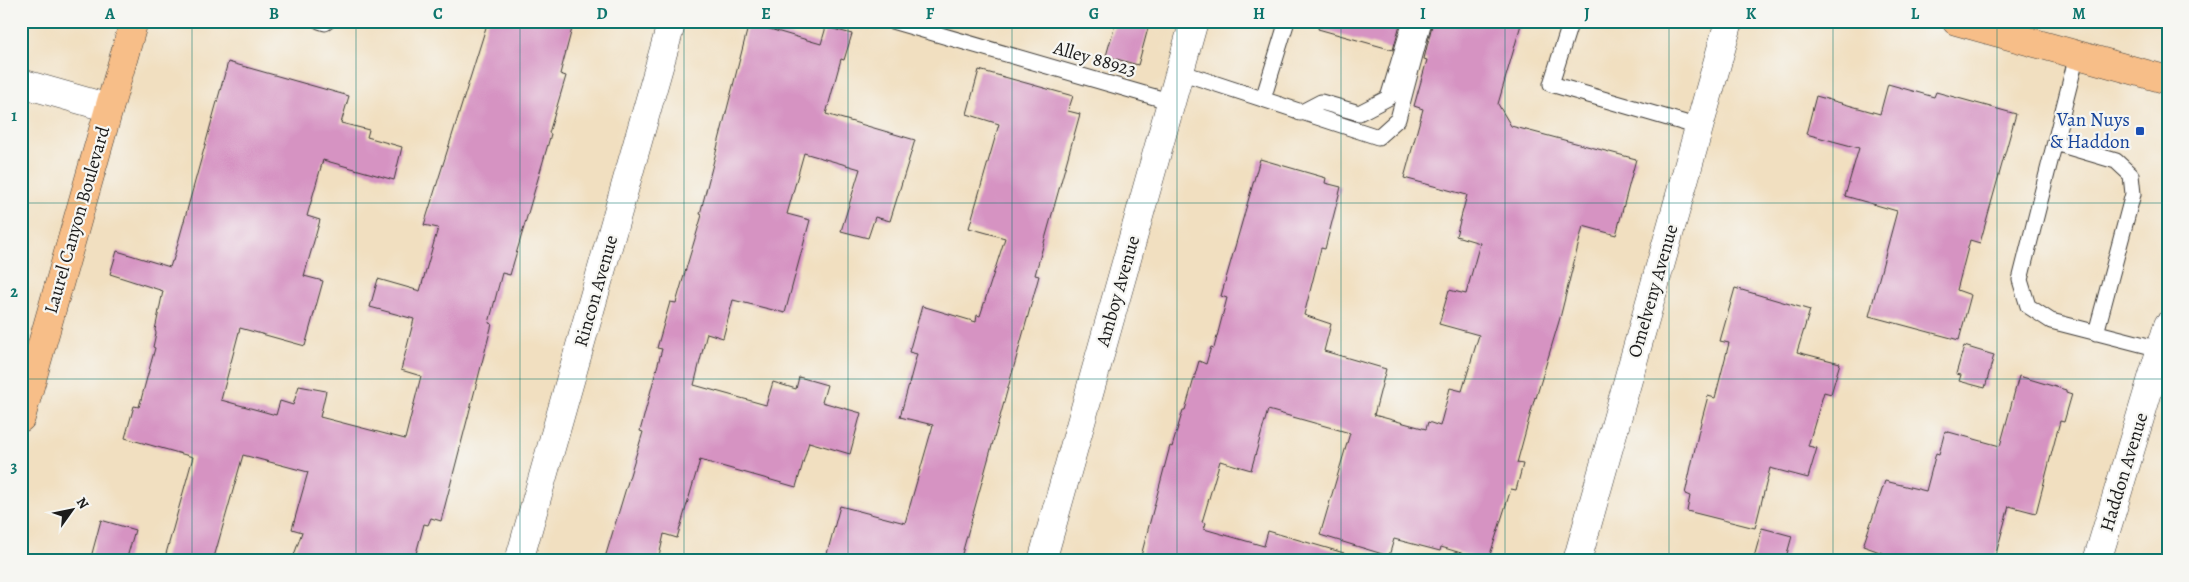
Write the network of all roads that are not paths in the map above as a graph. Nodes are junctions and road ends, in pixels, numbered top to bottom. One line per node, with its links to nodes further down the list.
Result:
1 (134, 21): 19 (main road, Laurel Canyon Boulevard)
2 (319, 21): 3 (lane)
3 (328, 21)
4 (672, 21): 26 (street, Rincon Avenue)
5 (892, 21): 18 (lane, Alley 88923)
6 (1194, 21): 14 (street, Amboy Avenue)
7 (1287, 21): 17 (lane)
8 (1411, 21): 20 (lane)
9 (1424, 21): 20 (lane)
10 (1571, 21): 21 (lane)
11 (1729, 21): 21 (street, Omelveny Avenue)
12 (1956, 21): 13 (main road)
13 (2077, 55): 15 (main road); 22 (lane)
14 (1180, 72): 17 (lane); 18 (street, Amboy Avenue)
15 (2168, 80)
16 (21, 83): 19 (street)
17 (1263, 99): 20 (lane)
18 (1172, 102): 27 (street, Amboy Avenue)
19 (109, 108): 25 (main road, Laurel Canyon Boulevard)
20 (1300, 113)
21 (1700, 127): 28 (street, Omelveny Avenue)
22 (2055, 143): 23 (lane); 23 (lane)
23 (2096, 333): 24 (lane)
24 (2164, 337): 29 (street, Haddon Avenue)
25 (21, 418)
26 (519, 561)
27 (1042, 561)
28 (1577, 561)
29 (2097, 561)

